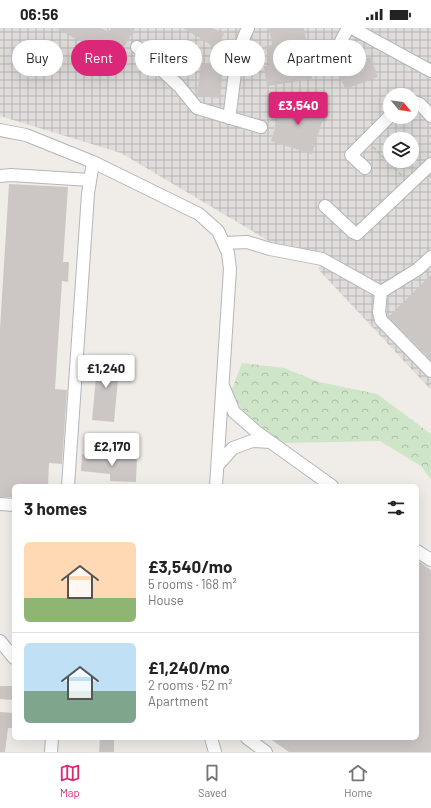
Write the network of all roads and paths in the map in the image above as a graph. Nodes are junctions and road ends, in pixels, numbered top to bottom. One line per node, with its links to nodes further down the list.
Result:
1 (248, 28): 10 (street)
2 (348, 28): 5 (street)
3 (352, 28): 4 (street)
4 (374, 33): 6 (street)
5 (342, 40)
6 (428, 70)
7 (168, 76): 10 (street)
8 (419, 104): 9 (street)
9 (431, 116)
10 (228, 118): 12 (street)
11 (383, 123): 14 (street)
12 (261, 127)
13 (0, 130): 15 (street)
14 (366, 140): 17 (street); 20 (path)
15 (93, 162): 19 (street); 22 (street)
16 (431, 164): 20 (street)
17 (365, 168)
18 (0, 176): 19 (street)
19 (90, 180): 29 (street)
20 (410, 184): 21 (street)
21 (326, 206)
22 (224, 243): 24 (street); 26 (street)
23 (431, 257): 24 (street)
24 (381, 292): 25 (street)
25 (431, 371)
26 (223, 385): 27 (street); 28 (street)
27 (271, 442): 28 (street); 31 (street)
28 (218, 465): 30 (street)
29 (68, 484)
30 (216, 484)
31 (329, 484)
32 (0, 504): 33 (street)
33 (12, 505)
34 (419, 551): 35 (street)
35 (431, 560)
36 (0, 641): 37 (street)
37 (12, 656)
38 (52, 740): 41 (street)
39 (211, 740): 42 (street)
40 (250, 740): 43 (street)
41 (51, 752)
42 (214, 752)
43 (266, 752)

